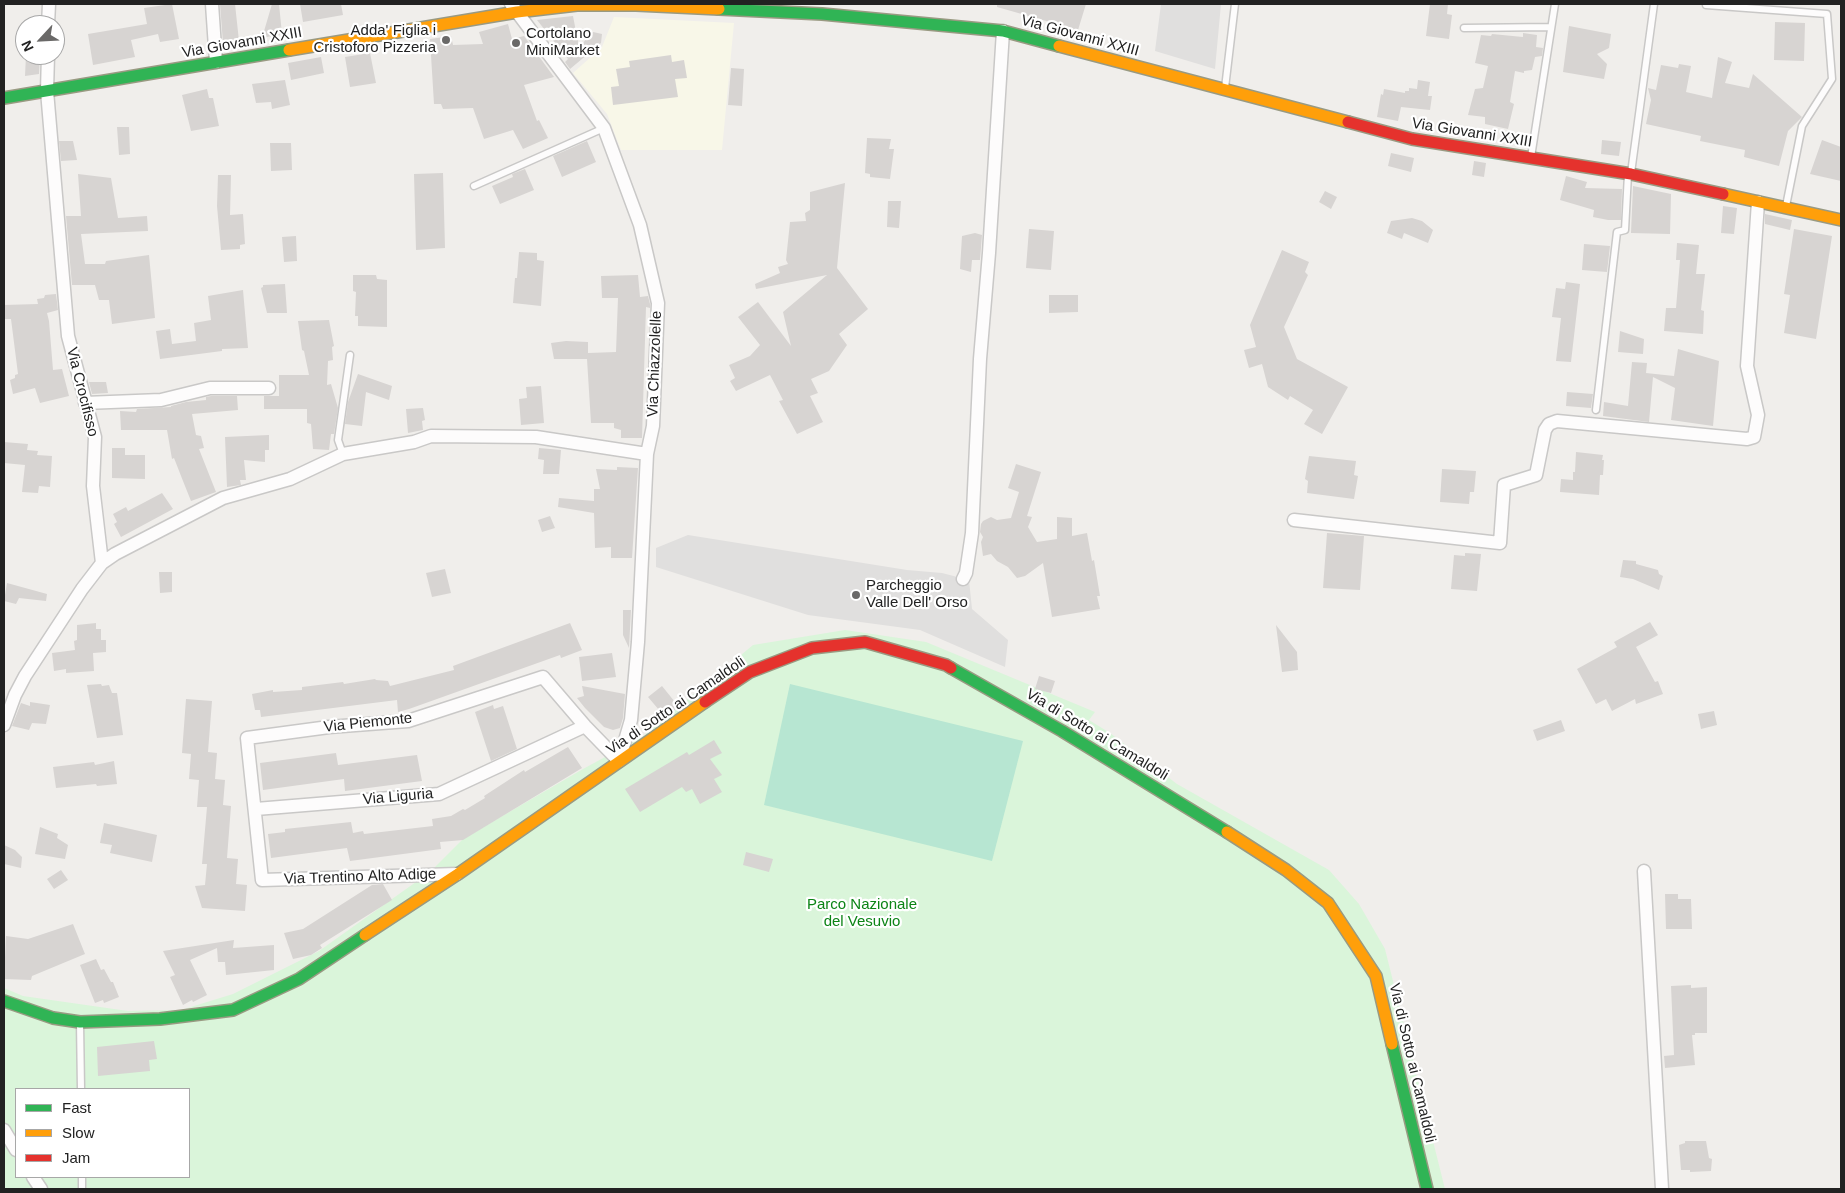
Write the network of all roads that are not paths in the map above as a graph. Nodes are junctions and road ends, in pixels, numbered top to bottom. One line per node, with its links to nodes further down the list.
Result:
1 (212, 4): 10 (street)
2 (1235, 4): 12 (lane)
3 (1555, 4): 7 (lane)
4 (1654, 4): 17 (lane)
5 (1706, 5): 20 (lane)
6 (514, 8): 9 (street, Via Giovanni XXIII); 10 (street, Via Giovanni XXIII); 15 (street, Via Chiazzolelle)
7 (1551, 27): 8 (lane); 16 (lane)
8 (1464, 28)
9 (1003, 31): 12 (street, Via Giovanni XXIII); 30 (street)
10 (216, 62): 13 (street, Via Giovanni XXIII)
11 (48, 65): 13 (street, Via Crocifisso)
12 (1225, 89): 16 (street, Via Giovanni XXIII)
13 (47, 91): 14 (street, Via Giovanni XXIII); 24 (street, Via Crocifisso)
14 (4, 98)
15 (604, 128): 18 (lane); 27 (street, Via Chiazzolelle)
16 (1531, 158): 17 (street, Via Giovanni XXIII)
17 (1629, 174): 19 (street, Via Giovanni XXIII); 25 (lane)
18 (474, 186)
19 (1758, 202): 20 (street, Via Giovanni XXIII); 28 (street)
20 (1786, 208): 21 (street, Via Giovanni XXIII)
21 (1841, 220)
22 (350, 355): 26 (lane)
23 (269, 388): 24 (street)
24 (85, 403): 29 (street, Via Crocifisso)
25 (1596, 410)
26 (343, 454): 27 (street); 29 (street)
27 (646, 454): 33 (street, Via Chiazzolelle)
28 (1294, 520)
29 (102, 563): 31 (street)
30 (963, 578)
31 (4, 725)
32 (586, 726): 33 (street, Via Piemonte); 34 (street, Via Liguria); 34 (street, Via Piemonte)
33 (619, 761): 36 (street, Via di Sotto ai Camaldoli); 45 (street, Via di Sotto ai Camaldoli)
34 (256, 808): 37 (street, Via Piemonte)
35 (1644, 870): 46 (street)
36 (458, 874): 37 (street, Via Trentino Alto Adige); 39 (street, Via di Sotto ai Camaldoli)
37 (262, 880)
38 (4, 1000): 39 (street, Via di Sotto ai Camaldoli)
39 (80, 1022): 40 (lane)
40 (81, 1088)
41 (4, 1130): 42 (street)
42 (15, 1148)
43 (34, 1178): 44 (street)
44 (41, 1189)
45 (1427, 1189)
46 (1662, 1189)

